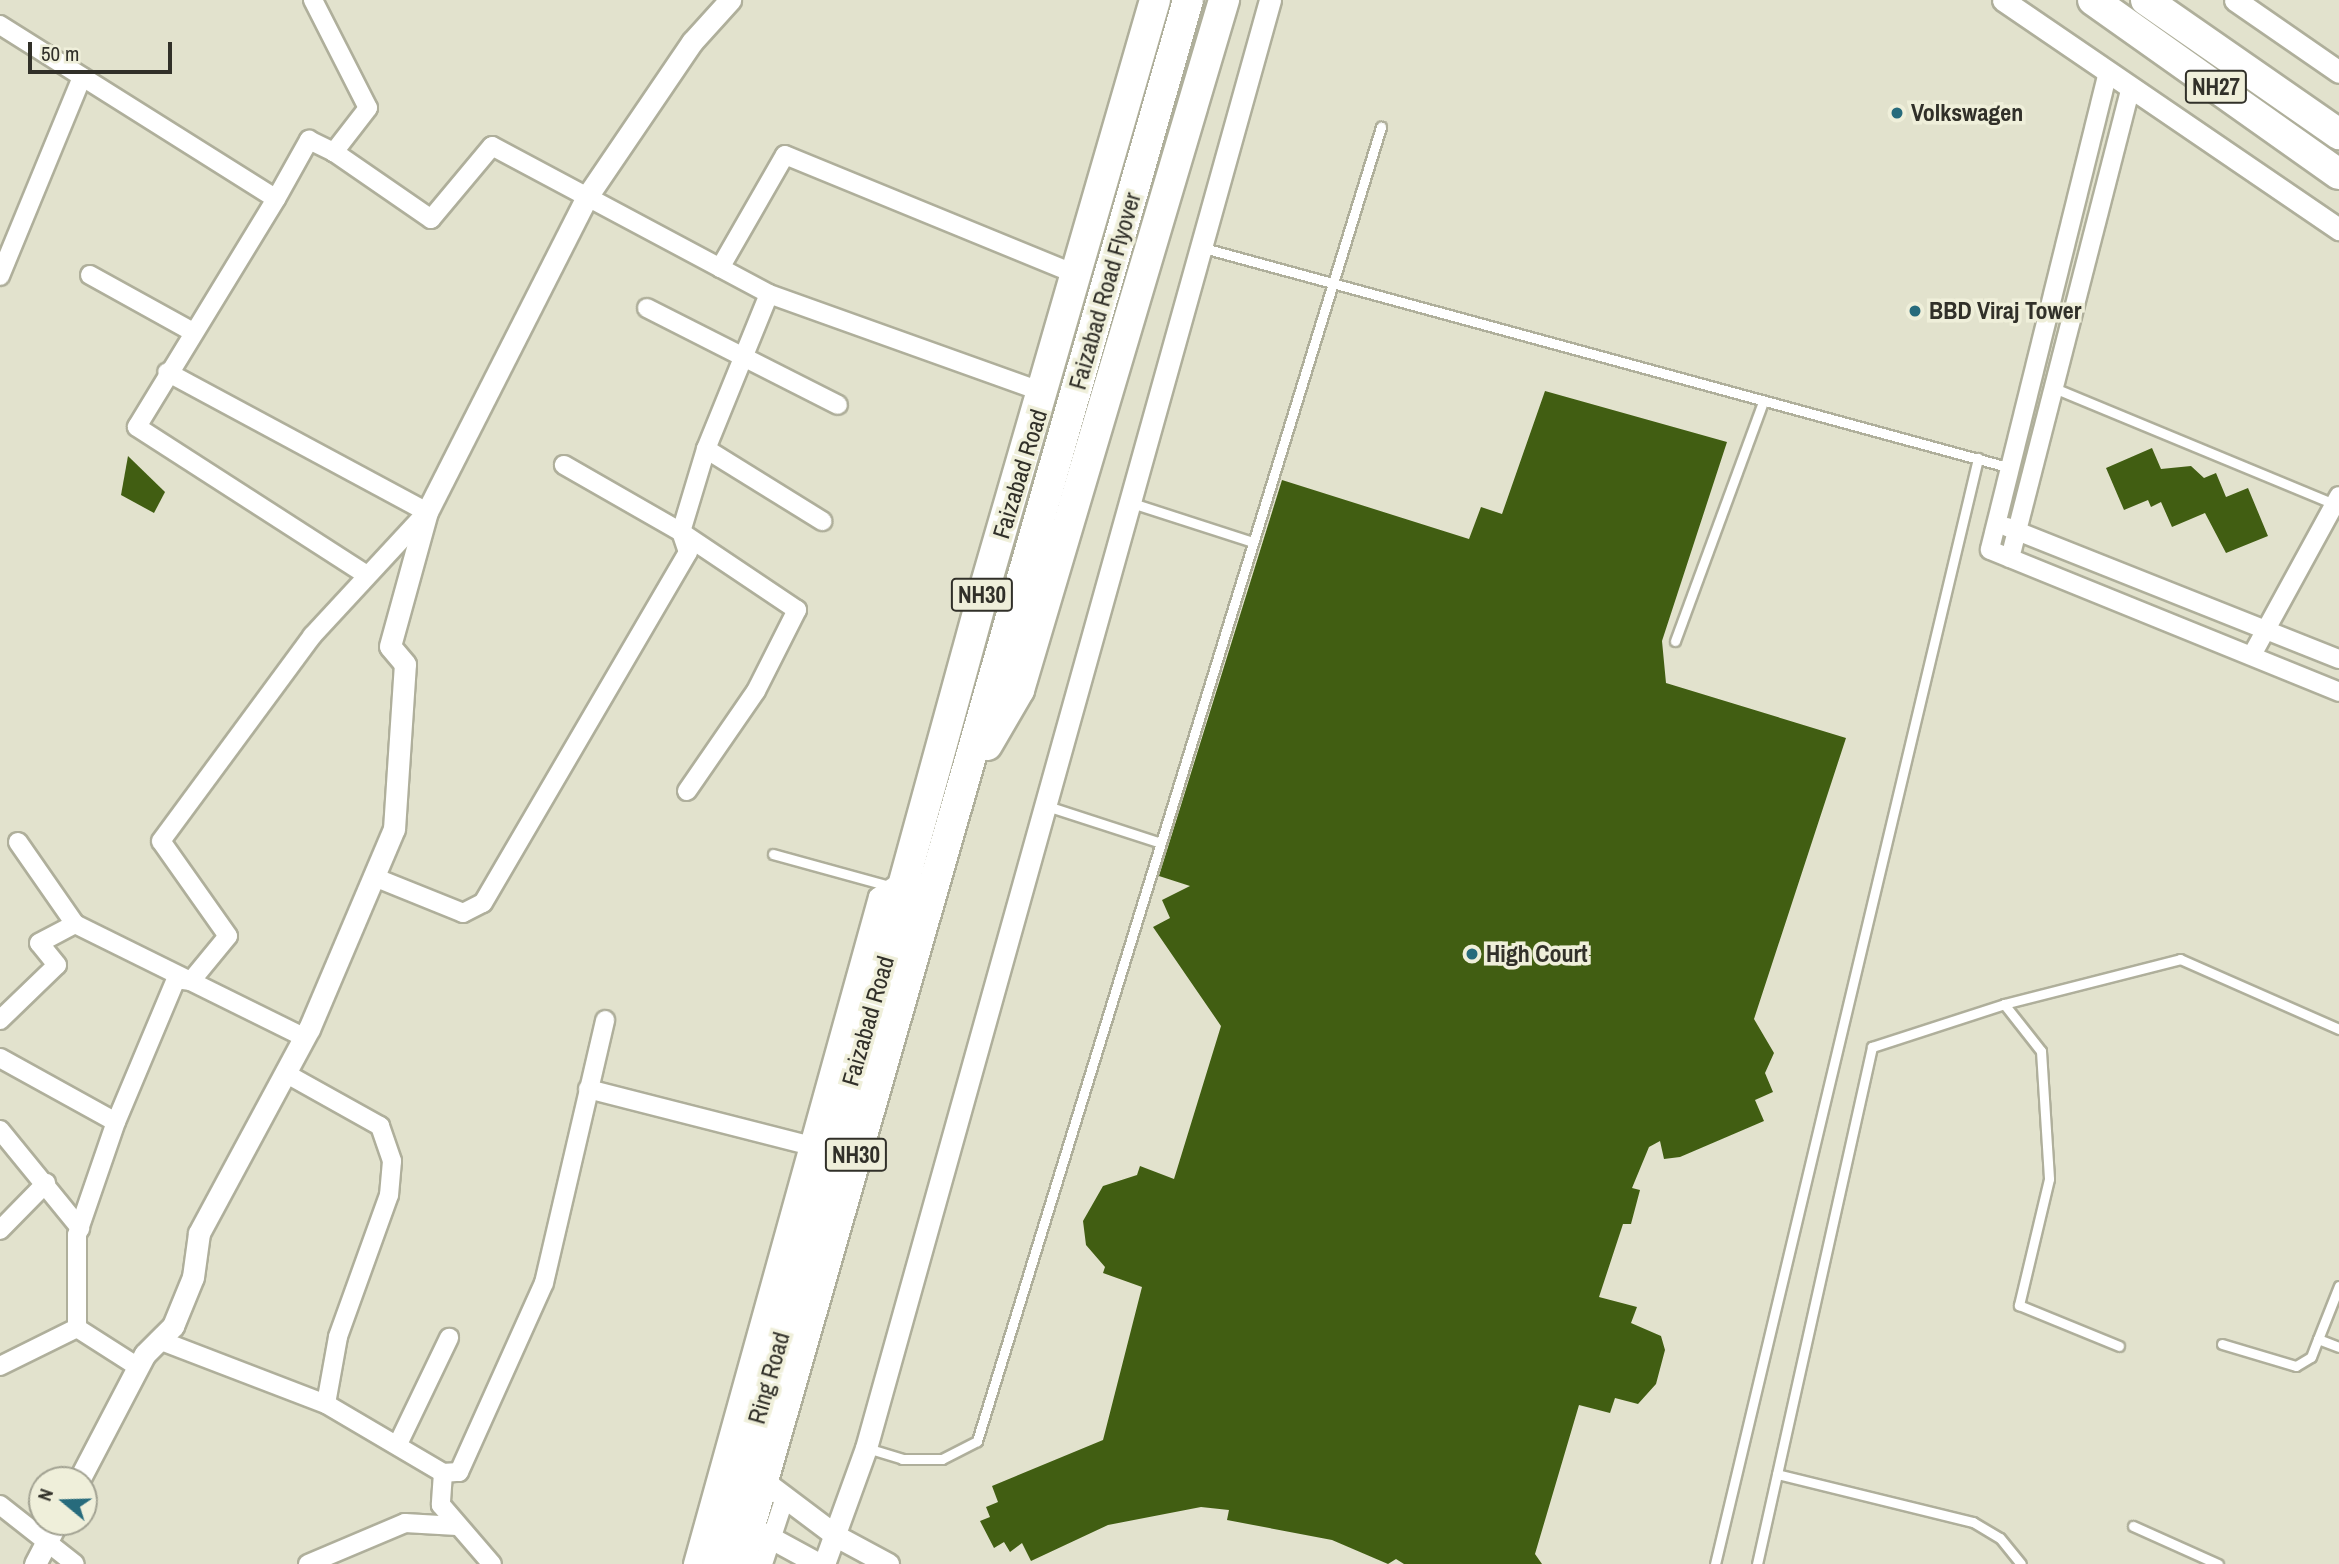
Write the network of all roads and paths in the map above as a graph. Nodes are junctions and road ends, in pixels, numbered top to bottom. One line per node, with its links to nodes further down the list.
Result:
1 (313, 0): 18 (street)
2 (730, 0): 20 (street)
3 (1155, 0): 26 (highway, Faizabad Road / NH30)
4 (1188, 0): 57 (highway, Faizabad Road Flyover)
5 (1224, 0): 57 (highway, NH30)
6 (1270, 0): 23 (street)
7 (2003, 0): 12 (street)
8 (2093, 0): 19 (highway, NH27)
9 (2146, 0): 17 (highway, NH27)
10 (2235, 0): 13 (street)
11 (0, 25): 14 (street)
12 (2108, 72): 15 (street); 41 (street)
13 (2339, 72)
14 (82, 77): 21 (street); 27 (street)
15 (2131, 88): 22 (street); 34 (street)
16 (1381, 127): 28 (lane)
17 (2339, 134)
18 (334, 152): 20 (street); 21 (street)
19 (2339, 174)
20 (586, 198): 24 (street); 44 (street)
21 (276, 199): 31 (street)
22 (2339, 229)
23 (1198, 247): 28 (lane); 43 (street)
24 (720, 268): 26 (street); 29 (street)
25 (90, 275): 31 (street)
26 (1078, 275): 35 (highway, Faizabad Road / NH30)
27 (0, 276)
28 (1327, 285): 36 (lane); 49 (lane)
29 (769, 294): 32 (street); 35 (street)
30 (647, 309): 32 (street)
31 (193, 332): 33 (street)
32 (745, 359): 37 (street); 38 (street)
33 (167, 372): 44 (street); 51 (street)
34 (2054, 388): 42 (lane); 47 (street)
35 (1045, 393): 64 (highway, Faizabad Road / NH30)
36 (1763, 402): 39 (lane); 53 (lane)
37 (838, 405)
38 (706, 449): 45 (street); 48 (street)
39 (1978, 458): 41 (lane); 116 (lane)
40 (564, 465): 48 (street)
41 (2014, 469): 46 (street)
42 (2337, 500): 52 (street)
43 (1132, 503): 49 (lane); 59 (street)
44 (427, 512): 51 (street); 63 (street)
45 (822, 521)
46 (1997, 523): 47 (street); 50 (street)
47 (2017, 531): 50 (street); 52 (street)
48 (681, 532): 58 (street); 63 (street)
49 (1250, 541): 61 (lane)
50 (2010, 558): 54 (street)
51 (365, 574): 66 (street)
52 (2262, 629): 54 (street); 55 (street)
53 (1675, 641)
54 (2252, 654): 56 (street)
55 (2339, 659)
56 (2339, 692)
57 (964, 785): 98 (highway, Faizabad Road / NH30)
58 (687, 791)
59 (1047, 806): 61 (lane); 94 (street)
60 (18, 842): 65 (street)
61 (1158, 842): 94 (lane)
62 (774, 854): 64 (lane)
63 (374, 877): 71 (street)
64 (901, 881): 77 (highway, Faizabad Road / NH30)
65 (75, 924): 66 (street); 68 (street)
66 (176, 978): 71 (street); 75 (street)
67 (2004, 1004): 70 (lane); 88 (lane); 97 (lane)
68 (0, 1020)
69 (605, 1020): 74 (street)
70 (2339, 1029)
71 (304, 1037): 73 (street)
72 (0, 1058): 75 (street)
73 (285, 1073): 86 (street); 92 (street)
74 (588, 1089): 77 (street); 96 (street)
75 (116, 1122): 80 (street)
76 (0, 1130): 78 (street)
77 (820, 1149): 79 (highway, Faizabad Road / NH30); 109 (street)
78 (46, 1184): 80 (street); 81 (street)
79 (821, 1193): 110 (highway, Ring Road / NH30)
80 (80, 1228): 83 (street)
81 (0, 1230)
82 (2339, 1286): 85 (lane)
83 (77, 1328): 90 (street); 91 (street)
84 (449, 1338): 93 (street)
85 (2318, 1339): 87 (lane); 89 (lane)
86 (159, 1340): 91 (street); 92 (street)
87 (2222, 1344)
88 (2119, 1346)
89 (2339, 1347)
90 (0, 1366)
91 (138, 1367): 95 (street)
92 (326, 1404): 93 (street)
93 (398, 1444): 96 (street)
94 (866, 1448): 104 (street)
95 (86, 1466)
96 (443, 1473): 101 (street)
97 (1777, 1474): 117 (lane); 118 (lane)
98 (773, 1488): 102 (highway, Faizabad Road / NH30); 104 (street)
99 (0, 1505): 105 (street)
100 (2133, 1525): 119 (lane)
101 (457, 1526): 107 (street); 108 (street)
102 (760, 1532): 111 (highway, Faizabad Road / NH30); 112 (street); 113 (street)
103 (50, 1536): 105 (street)
104 (838, 1537): 114 (street); 115 (street)
105 (40, 1555): 106 (street)
106 (75, 1564)
107 (308, 1564)
108 (492, 1564)
109 (693, 1564)
110 (717, 1564)
111 (739, 1564)
112 (764, 1564)
113 (819, 1564)
114 (824, 1564)
115 (888, 1564)
116 (1715, 1564)
117 (1757, 1564)
118 (2021, 1564)
119 (2218, 1564)

